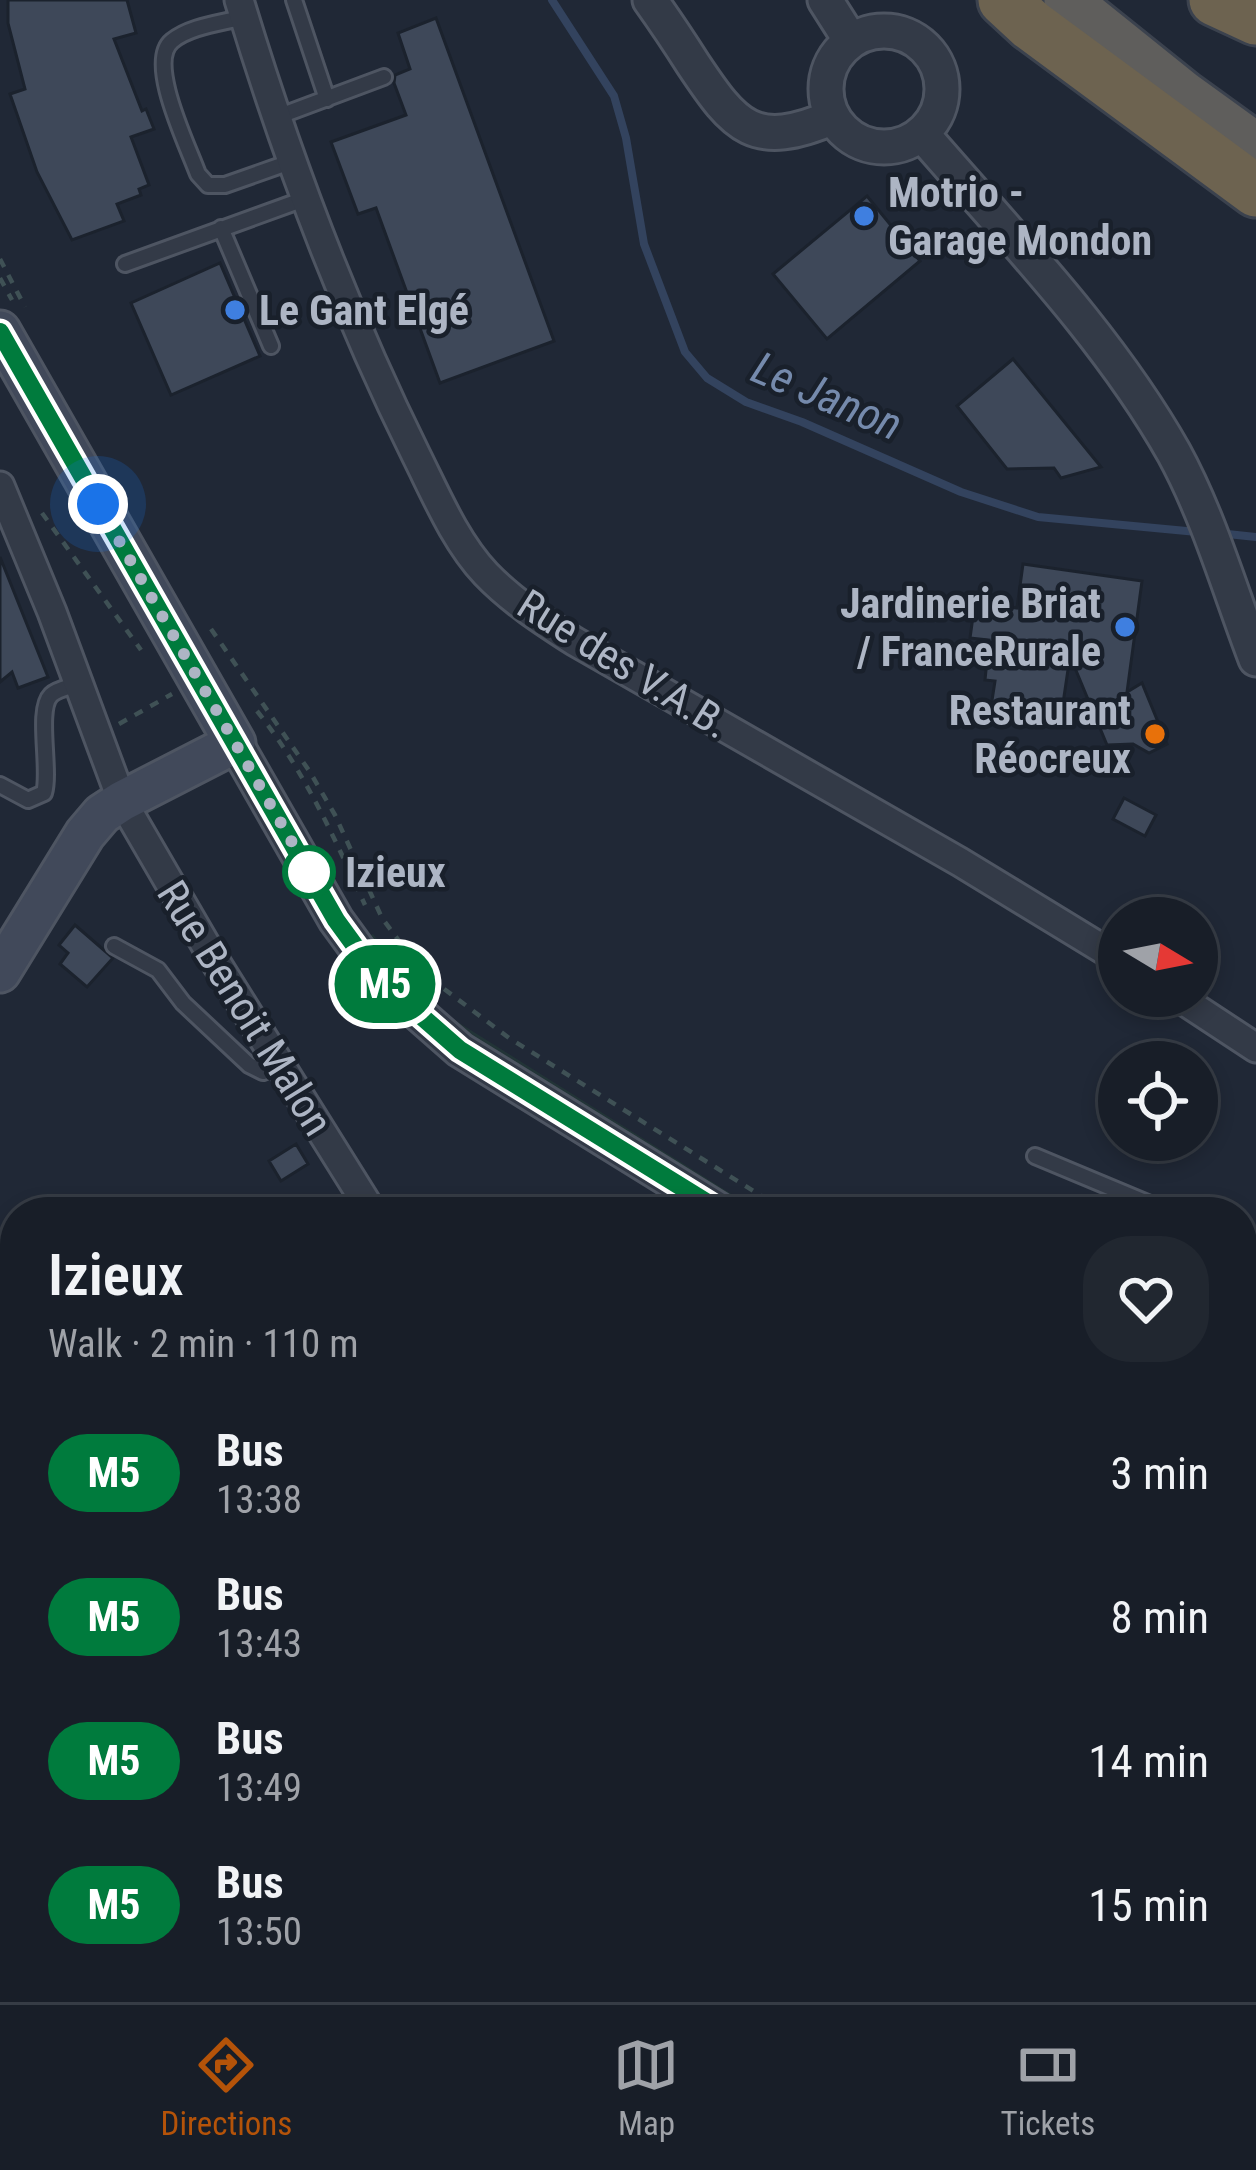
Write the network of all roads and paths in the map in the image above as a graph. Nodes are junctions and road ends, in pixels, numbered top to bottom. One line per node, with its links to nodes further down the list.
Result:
1 (293, 0): 10 (lane)
2 (650, 0): 12 (street)
3 (825, 0): 8 (street)
4 (1215, 0): 7 (highway)
5 (242, 8): 11 (street, Rue des V.A.B.); 15 (lane)
6 (1034, 8): 14 (highway); 16 (highway); 18 (highway)
7 (1256, 19)
8 (851, 41): 12 (street); 13 (street)
9 (384, 77): 10 (lane)
10 (327, 99): 11 (lane)
11 (277, 117): 15 (street, Rue des V.A.B.)
12 (832, 117): 13 (street)
13 (922, 134): 29 (street)
14 (1256, 146)
15 (293, 161): 17 (street, Rue des V.A.B.)
16 (1256, 191)
17 (307, 198): 19 (lane); 38 (street, Rue des V.A.B.)
18 (1256, 222)
19 (221, 228): 21 (lane); 24 (lane)
20 (0, 260): 23 (path)
21 (125, 264)
22 (0, 278): 23 (path)
23 (16, 320): 34 (main road)
24 (272, 346)
25 (1, 491): 30 (street, Rue Benoit Malon)
26 (32, 500): 28 (path)
27 (210, 628): 51 (path)
28 (146, 655)
29 (1256, 659)
30 (78, 684): 35 (lane); 36 (street, Rue Benoit Malon)
31 (182, 688): 33 (path)
32 (243, 692): 37 (path)
33 (116, 726)
34 (235, 743): 36 (main road); 49 (street)
35 (0, 785)
36 (122, 801): 40 (main road); 43 (street, Rue Benoit Malon)
37 (372, 920)
38 (1098, 945)
39 (114, 946): 43 (lane)
40 (0, 972)
41 (1209, 1017): 42 (street)
42 (1256, 1048)
43 (279, 1065): 48 (street, Rue Benoit Malon)
44 (564, 1084): 45 (path)
45 (584, 1096)
46 (658, 1143): 50 (path)
47 (1035, 1156): 52 (lane)
48 (363, 1197)
49 (698, 1197)
50 (746, 1197)
51 (764, 1197)
52 (1133, 1197)

